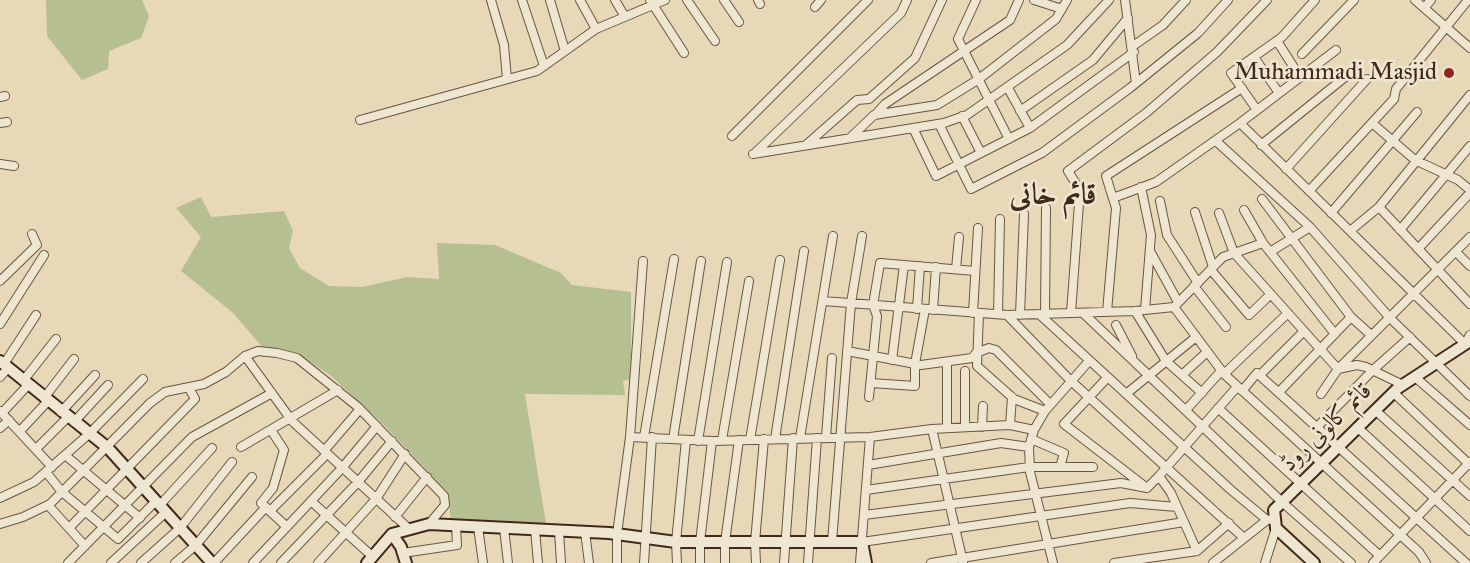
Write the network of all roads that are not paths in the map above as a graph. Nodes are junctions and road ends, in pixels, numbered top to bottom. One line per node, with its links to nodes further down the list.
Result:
1 (491, 0): 49 (street)
2 (522, 0): 46 (street)
3 (550, 0): 41 (street)
4 (580, 0): 35 (street)
5 (615, 0): 31 (street)
6 (665, 0): 27 (street)
7 (687, 0): 36 (street)
8 (724, 0): 33 (street)
9 (821, 0): 28 (street)
10 (868, 0): 69 (street)
11 (907, 0): 74 (street)
12 (942, 0): 74 (street)
13 (976, 0): 43 (street)
14 (1019, 0): 43 (street)
15 (1034, 0): 30 (street)
16 (1067, 0): 30 (street)
17 (1109, 0): 53 (street)
18 (1125, 0): 32 (street)
19 (1186, 0): 39 (street)
20 (1228, 0): 52 (street)
21 (1267, 0): 145 (street)
22 (1315, 0): 37 (street)
23 (1354, 0): 44 (street)
24 (1415, 0): 29 (street)
25 (1431, 0): 29 (street)
26 (1468, 0): 34 (street)
27 (652, 3): 31 (street); 42 (street)
28 (815, 7)
29 (1424, 8): 34 (street)
30 (1062, 9): 50 (street)
31 (625, 17): 35 (street)
32 (1128, 18): 39 (street); 59 (street)
33 (740, 22)
34 (1445, 26): 38 (street); 65 (street)
35 (596, 29): 41 (street)
36 (715, 41)
37 (1277, 41): 45 (street); 48 (street)
38 (1470, 48)
39 (1133, 49): 52 (street); 68 (street)
40 (1336, 50): 48 (street)
41 (565, 51): 46 (street)
42 (684, 52)
43 (965, 52): 50 (street); 61 (street)
44 (1302, 54)
45 (1254, 57): 54 (street); 55 (street)
46 (544, 66): 49 (street)
47 (1355, 69): 75 (street)
48 (1300, 77): 55 (street)
49 (507, 79): 63 (street)
50 (979, 79): 57 (street); 61 (street)
51 (1367, 79): 82 (street)
52 (1136, 83): 80 (street)
53 (1008, 88): 57 (street); 59 (street)
54 (1242, 88): 58 (street); 87 (street)
55 (1279, 93): 58 (street)
56 (1470, 95): 78 (street)
57 (989, 100): 62 (street); 71 (street)
58 (1257, 110): 64 (street)
59 (1020, 111): 68 (street)
60 (1417, 112): 73 (street)
61 (874, 115): 70 (street)
62 (963, 116): 66 (street); 77 (street)
63 (360, 120)
64 (1240, 123): 72 (street); 75 (street)
65 (1372, 123): 73 (street); 85 (street)
66 (939, 124): 67 (street); 80 (street)
67 (913, 128): 70 (street); 80 (street)
68 (1030, 129): 71 (street)
69 (732, 136)
70 (850, 138): 74 (street)
71 (1009, 139): 77 (street)
72 (1216, 141): 84 (street); 98 (street)
73 (1394, 142): 78 (street); 95 (street)
74 (806, 145)
75 (1262, 145): 82 (street)
76 (1470, 146): 83 (street)
77 (981, 153): 80 (street)
78 (1415, 160): 83 (street); 90 (street)
79 (0, 164): 81 (street)
80 (959, 165)
81 (14, 166)
82 (1286, 169): 85 (street)
83 (1447, 175): 86 (street); 100 (street)
84 (1141, 187): 87 (street); 110 (street)
85 (1309, 191): 95 (street)
86 (1470, 192): 109 (street)
87 (1113, 198): 143 (street)
88 (1262, 199): 107 (street)
89 (1160, 201): 131 (street)
90 (1379, 207): 100 (street); 101 (street)
91 (1046, 208): 148 (street)
92 (1244, 210): 108 (street)
93 (1195, 212): 125 (street)
94 (1219, 213): 114 (street)
95 (1331, 213): 101 (street)
96 (1024, 214): 151 (street)
97 (1000, 219): 150 (street)
98 (1310, 227): 107 (street); 153 (street)
99 (978, 228): 128 (street)
100 (1400, 230): 109 (street)
101 (1350, 231): 133 (street)
102 (32, 234): 129 (street)
103 (833, 236): 134 (street)
104 (862, 236): 135 (street)
105 (959, 237): 126 (street)
106 (1470, 237): 113 (street)
107 (1292, 239): 112 (street); 152 (street)
108 (1263, 243): 112 (street); 114 (street)
109 (1418, 249): 127 (street)
110 (1150, 250): 138 (street); 141 (street)
111 (804, 251): 243 (street)
112 (1270, 252): 158 (street)
113 (1456, 252): 123 (street); 127 (street)
114 (1234, 254): 125 (street); 132 (street)
115 (44, 255): 154 (street)
116 (674, 259): 239 (street)
117 (780, 260): 250 (street)
118 (643, 261): 238 (street)
119 (701, 261): 245 (street)
120 (727, 262): 252 (street)
121 (904, 265): 122 (street); 137 (street); 139 (street)
122 (920, 266): 124 (street); 140 (street)
123 (1470, 266)
124 (936, 267): 126 (street); 140 (street)
125 (1212, 268): 131 (street); 132 (street)
126 (956, 269): 128 (street)
127 (1438, 270): 133 (street); 136 (street)
128 (975, 271): 144 (street)
129 (0, 281)
130 (749, 281): 248 (street)
131 (1196, 285): 138 (street); 156 (street)
132 (1271, 294): 147 (street)
133 (1413, 294): 153 (street); 163 (street)
134 (823, 301): 135 (street); 244 (street)
135 (851, 303): 137 (street); 165 (street)
136 (1470, 304)
137 (873, 305): 139 (street); 169 (street)
138 (1176, 305): 141 (street); 160 (street)
139 (899, 307): 140 (street); 172 (street)
140 (925, 309): 144 (street); 178 (street)
141 (1145, 310): 142 (street)
142 (1135, 311): 143 (street); 174 (street)
143 (1107, 312): 146 (street)
144 (976, 313): 150 (street); 167 (street)
145 (1071, 313): 146 (street); 148 (street)
146 (1083, 313): 176 (street)
147 (1288, 313): 157 (street); 183 (street)
148 (1042, 314): 151 (street); 173 (street)
149 (36, 315): 177 (street)
150 (1003, 315): 151 (street); 192 (street)
151 (1020, 315)
152 (1352, 317): 158 (street); 159 (street)
153 (1390, 318): 159 (street); 161 (street)
154 (0, 324)
155 (1116, 325): 176 (street)
156 (1226, 327)
157 (1304, 331): 164 (street); 187 (street)
158 (1335, 334): 164 (street)
159 (1371, 335): 180 (street)
160 (1196, 337): 166 (street); 174 (street)
161 (1410, 337): 179 (street); 181 (street)
162 (56, 339): 194 (street)
163 (1468, 340): 179 (street, قائم کالونی روڈ)
164 (1320, 349): 180 (street); 201 (street)
165 (848, 351): 169 (street); 241 (street)
166 (1207, 352): 183 (street); 186 (street)
167 (976, 353): 175 (street); 210 (street); 212 (street)
168 (245, 356): 198 (street); 200 (street); 202 (street)
169 (873, 356): 172 (street); 193 (street)
170 (832, 358): 240 (street)
171 (74, 359): 211 (street)
172 (892, 360): 178 (street)
173 (1089, 361): 190 (street); 192 (street)
174 (1166, 361): 185 (street); 186 (street)
175 (947, 362): 178 (street); 232 (street)
176 (1136, 363): 185 (street)
177 (4, 364): 188 (street); 194 (street)
178 (915, 364): 193 (street)
179 (1436, 364): 189 (street, قائم کالونی روڈ); 197 (street)
180 (1338, 369): 181 (street); 206 (street)
181 (1373, 370): 196 (street); 229 (street)
182 (965, 371): 227 (street)
183 (1223, 373): 199 (street); 203 (street)
184 (95, 375): 220 (street)
185 (1148, 375): 205 (street); 216 (street)
186 (1182, 375): 203 (street)
187 (1260, 375): 199 (street); 201 (street)
188 (0, 377)
189 (1415, 377): 196 (street, قائم کالونی روڈ); 223 (street)
190 (1107, 378): 205 (street); 209 (street)
191 (143, 379): 237 (street)
192 (1071, 381): 209 (street); 212 (street)
193 (871, 382): 208 (street)
194 (26, 383): 211 (street); 219 (street)
195 (108, 385): 220 (street)
196 (1403, 385): 204 (street, قائم کالونی روڈ)
197 (1467, 387): 207 (street)
198 (189, 388): 257 (street); 273 (street)
199 (1239, 389): 214 (street); 266 (street)
200 (339, 390): 215 (street); 221 (street)
201 (1279, 392): 229 (street)
202 (272, 393): 221 (street); 284 (street)
203 (1202, 393): 216 (street)
204 (1394, 393): 217 (street, قائم کالونی روڈ); 267 (street)
205 (1126, 394): 259 (street)
206 (1321, 394)
207 (1470, 396)
208 (869, 397)
209 (1089, 397): 272 (street); 285 (street)
210 (1012, 398): 218 (street); 224 (street)
211 (46, 400): 220 (street); 236 (street)
212 (1050, 404): 218 (street)
213 (983, 406): 228 (street)
214 (1218, 408): 226 (street); 283 (street)
215 (360, 409): 225 (street); 261 (street)
216 (1186, 410): 226 (street)
217 (1375, 410): 230 (street, قائم کالونی روڈ); 281 (street)
218 (1045, 411): 235 (street)
219 (1, 412): 222 (street)
220 (68, 417): 237 (street); 260 (street)
221 (290, 419): 234 (street); 261 (street)
222 (9, 420): 231 (street); 236 (street)
223 (1469, 423)
224 (1010, 425): 228 (street); 235 (street)
225 (377, 426): 251 (street); 274 (street)
226 (1202, 426): 259 (street); 295 (street)
227 (965, 427): 228 (street); 232 (street)
228 (982, 427)
229 (1317, 427): 255 (street)
230 (1357, 427): 255 (street, قائم کالونی روڈ); 292 (street)
231 (0, 428)
232 (947, 428): 233 (street)
233 (932, 429): 242 (street); 262 (street)
234 (271, 430): 256 (street); 301 (street)
235 (1034, 430): 254 (street)
236 (20, 431): 260 (street)
237 (89, 434): 257 (street); 264 (street)
238 (630, 437): 239 (street); 329 (street)
239 (648, 437): 245 (street); 331 (street)
240 (821, 437): 241 (street); 244 (street); 338 (street)
241 (840, 437): 242 (street); 339 (street)
242 (870, 437): 268 (street)
243 (775, 438): 244 (street); 246 (street)
244 (797, 438): 337 (street)
245 (673, 439): 247 (street)
246 (764, 439): 250 (street); 336 (street)
247 (686, 440): 252 (street); 333 (street)
248 (722, 440): 249 (street); 253 (street)
249 (739, 440): 250 (street); 335 (street)
250 (750, 440)
251 (392, 441): 263 (street); 282 (street)
252 (698, 441): 253 (street)
253 (712, 441): 334 (street)
254 (1030, 443): 262 (street); 269 (street); 270 (street)
255 (1337, 446): 266 (street, قائم کالونی روڈ); 308 (street)
256 (242, 447)
257 (108, 448): 273 (street); 276 (street)
258 (212, 448): 299 (street)
259 (1183, 448): 272 (street); 310 (street)
260 (36, 449): 275 (street)
261 (325, 452): 274 (street); 301 (street)
262 (937, 453): 268 (street); 280 (street)
263 (405, 454): 279 (street); 293 (street)
264 (65, 455): 275 (street); 276 (street)
265 (232, 462): 319 (street)
266 (1320, 463): 283 (street, قائم کالونی روڈ); 330 (street)
267 (1469, 463): 281 (street)
268 (868, 465): 287 (street)
269 (1029, 467): 270 (street); 280 (street); 289 (street)
270 (1060, 467): 271 (street)
271 (1093, 467)
272 (1167, 467): 277 (street); 311 (street)
273 (127, 468): 284 (street); 286 (street)
274 (342, 468): 282 (street); 294 (street)
275 (49, 469): 288 (street); 291 (street)
276 (84, 471): 286 (street); 288 (street)
277 (1159, 476): 285 (street); 300 (street)
278 (252, 477): 342 (street)
279 (427, 477): 306 (street); 313 (street)
280 (943, 479): 287 (street); 296 (street)
281 (1453, 480): 290 (street); 292 (street)
282 (358, 482): 293 (street); 303 (street)
283 (1299, 484): 295 (street, قائم کالونی روڈ); 345 (street)
284 (143, 486): 298 (street); 299 (street)
285 (1147, 488): 289 (street)
286 (106, 490): 298 (street); 302 (street)
287 (866, 490): 304 (street)
288 (62, 492): 297 (street); 302 (street)
289 (1035, 494): 296 (street); 305 (street)
290 (1470, 496)
291 (0, 498)
292 (1436, 498): 308 (street); 325 (street)
293 (376, 499): 306 (street); 327 (street)
294 (311, 501): 303 (street); 317 (street)
295 (1282, 502): 310 (street, قائم کالونی روڈ); 380 (street)
296 (949, 504): 304 (street); 322 (street)
297 (48, 505): 312 (street); 318 (street)
298 (125, 505): 307 (street); 315 (street)
299 (161, 506): 307 (street); 319 (street); 352 (street)
300 (1177, 507): 305 (street); 309 (street)
301 (268, 509): 317 (street); 355 (street)
302 (86, 511): 315 (street); 318 (street)
303 (326, 515): 327 (street); 357 (street)
304 (864, 515): 340 (street)
305 (1041, 516): 322 (street); 341 (street)
306 (395, 517): 320 (street)
307 (140, 518): 315 (street)
308 (1416, 518): 330 (street); 382 (street)
309 (1184, 522): 341 (street); 344 (street)
310 (1272, 522): 332 (street); 349 (street); 379 (street)
311 (1229, 523): 332 (street); 344 (street)
312 (0, 524)
313 (429, 524): 314 (street); 320 (street)
314 (456, 525): 316 (street); 346 (street)
315 (105, 526): 343 (street)
316 (478, 526): 321 (street); 359 (street)
317 (287, 527): 356 (street)
318 (69, 528): 343 (street)
319 (180, 528): 342 (street); 353 (street)
320 (408, 528): 328 (street)
321 (504, 528): 323 (street); 360 (street)
322 (954, 529): 340 (street); 348 (street)
323 (535, 530): 324 (street); 361 (street)
324 (559, 531): 326 (street); 362 (street)
325 (1470, 531)
326 (585, 532): 329 (street); 363 (street)
327 (346, 533): 347 (street); 358 (street)
328 (392, 534): 346 (street); 347 (street)
329 (617, 534): 331 (street); 364 (street)
330 (1400, 535): 345 (street); 350 (street)
331 (644, 538): 333 (street); 365 (street)
332 (1244, 538): 377 (street)
333 (676, 542): 334 (street); 366 (street)
334 (700, 542): 335 (street); 367 (street)
335 (725, 542): 336 (street); 368 (street)
336 (755, 542): 337 (street); 369 (street)
337 (784, 542): 338 (street); 370 (street)
338 (808, 542): 339 (street); 371 (street)
339 (832, 542): 340 (street)
340 (862, 542): 372 (street); 373 (street)
341 (1048, 544): 348 (street); 375 (street)
342 (196, 545): 354 (street); 355 (street)
343 (85, 546): 351 (street)
344 (1197, 551): 376 (street)
345 (1380, 556): 381 (street)
346 (404, 558)
347 (370, 560)
348 (962, 560): 374 (street)
349 (1265, 560): 378 (street)
350 (1422, 561)
351 (68, 563)
352 (111, 563)
353 (141, 563)
354 (175, 563)
355 (213, 563)
356 (253, 563)
357 (281, 563)
358 (318, 563)
359 (483, 563)
360 (508, 563)
361 (538, 563)
362 (561, 563)
363 (589, 563)
364 (616, 563)
365 (644, 563)
366 (677, 563)
367 (700, 563)
368 (726, 563)
369 (756, 563)
370 (784, 563)
371 (808, 563)
372 (860, 563)
373 (866, 563)
374 (931, 563)
375 (1053, 563)
376 (1114, 563)
377 (1212, 563)
378 (1274, 563)
379 (1314, 563)
380 (1352, 563)
381 (1373, 563)
382 (1467, 563)

